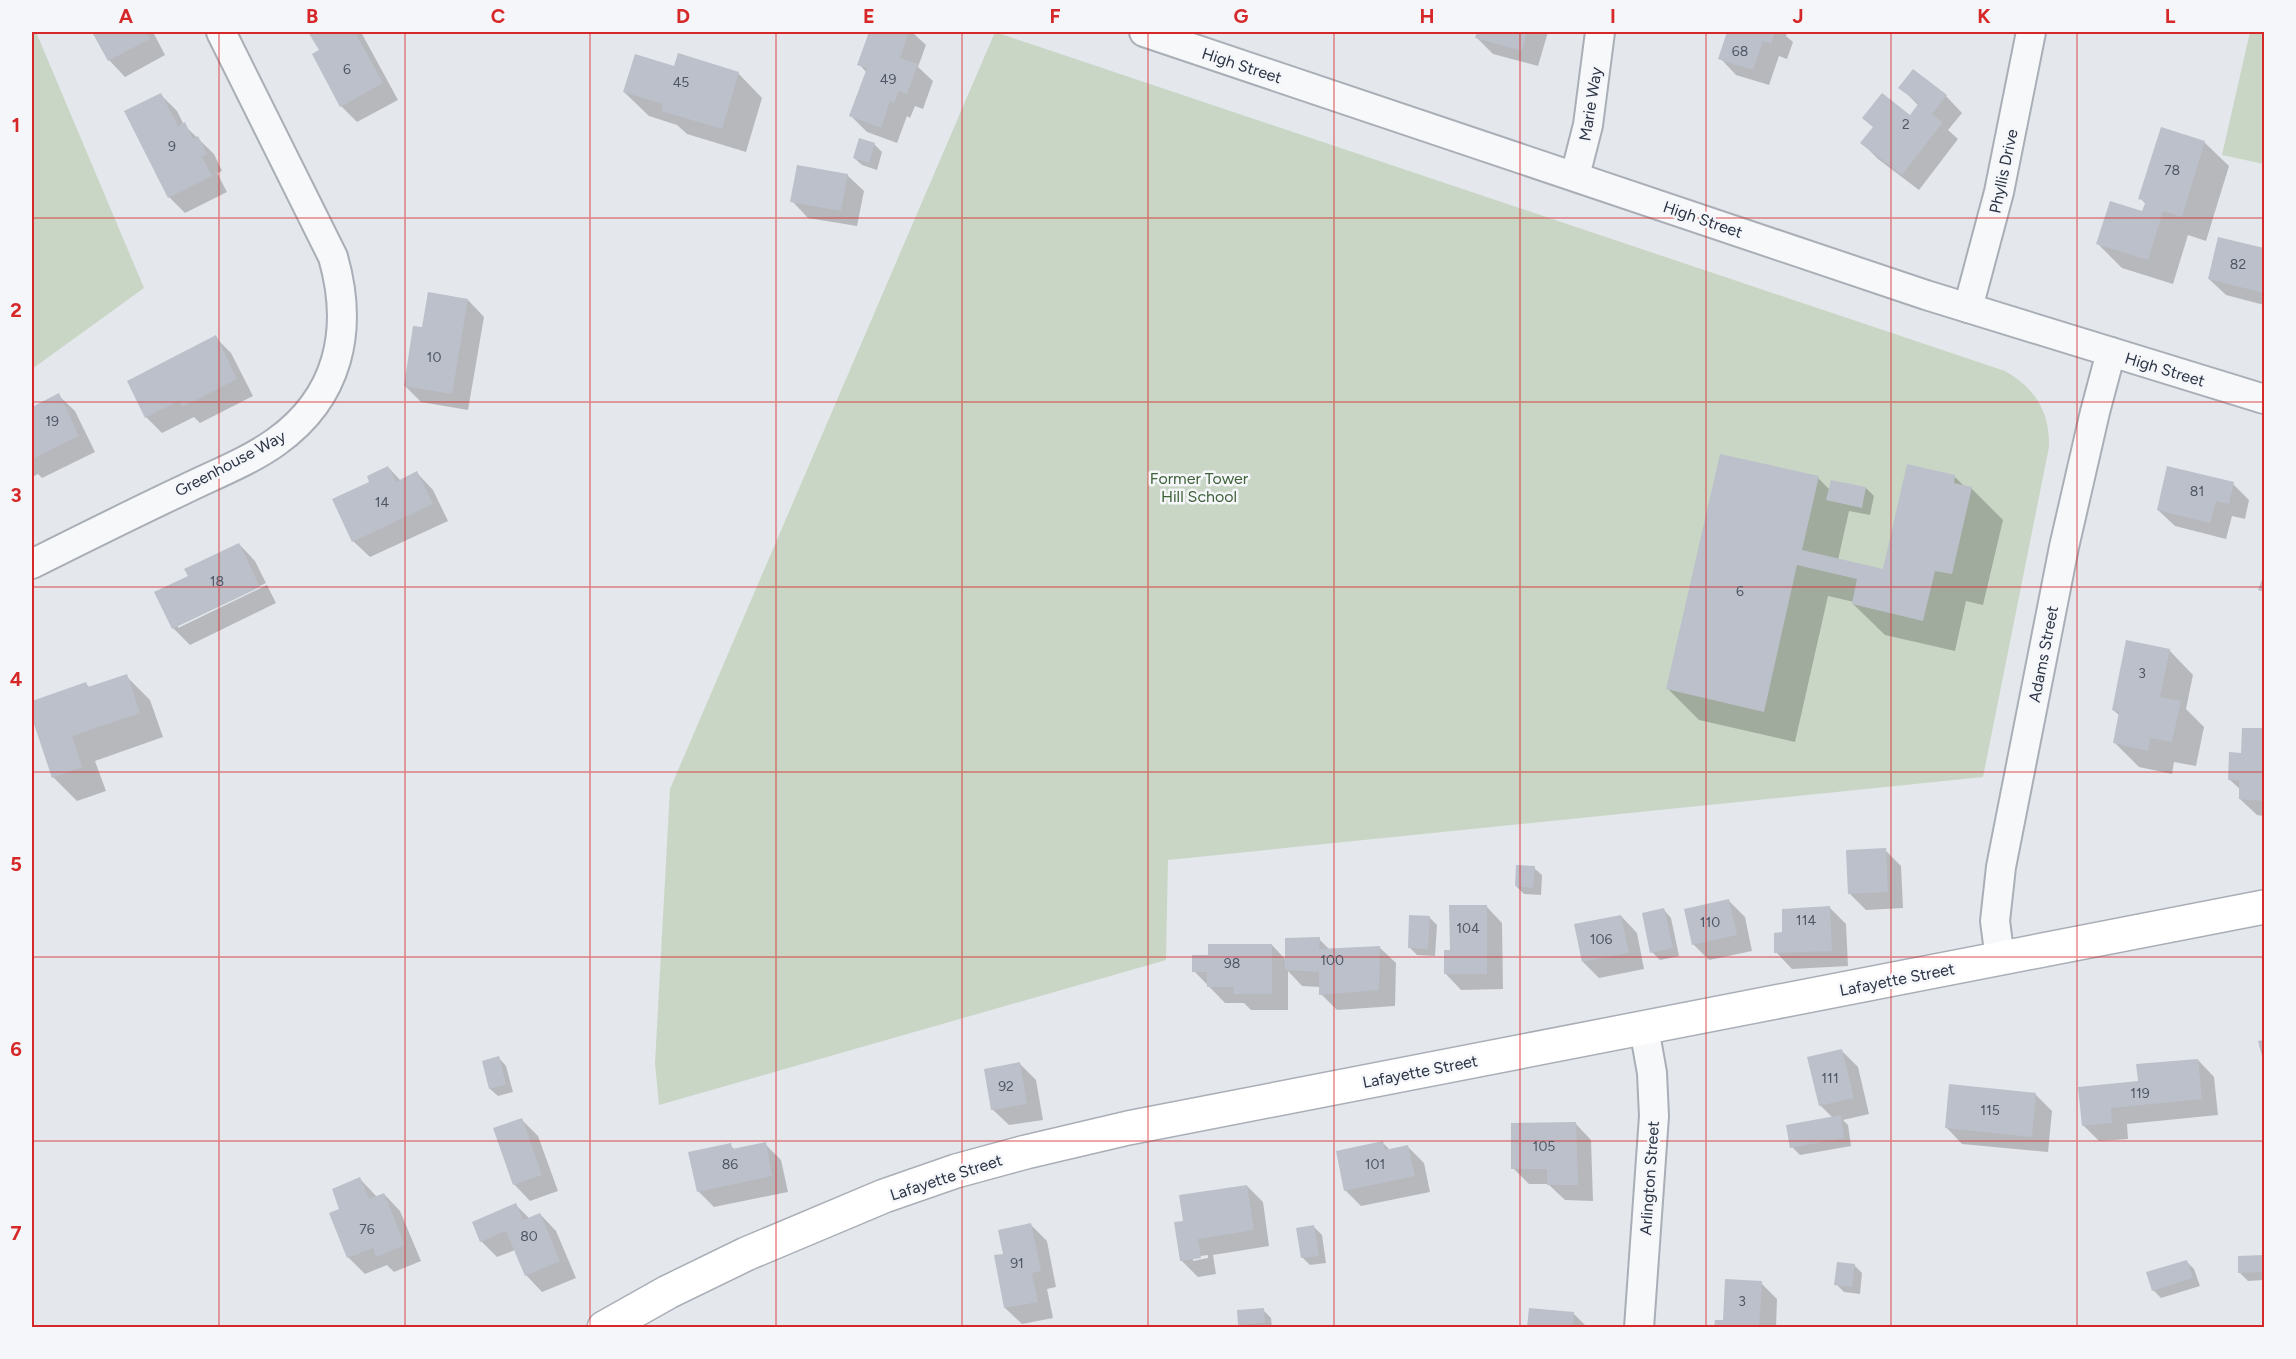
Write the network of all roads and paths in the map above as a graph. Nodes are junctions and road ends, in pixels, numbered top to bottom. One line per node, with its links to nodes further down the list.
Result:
1 (221, 32): 10 (street, Greenhouse Way)
2 (1144, 32): 5 (street, High Street)
3 (1600, 32): 6 (street, Marie Way)
4 (2031, 32): 7 (street, Phyllis Drive)
5 (1197, 40): 6 (street, High Street)
6 (1575, 176): 7 (street, High Street)
7 (1968, 308): 8 (street, High Street)
8 (2111, 352): 9 (street, High Street); 12 (street, Adams Street)
9 (2265, 399)
10 (32, 564)
11 (2265, 907): 12 (main road, Lafayette Street)
12 (2000, 959): 13 (main road, Lafayette Street)
13 (1644, 1028): 14 (main road, Lafayette Street); 15 (street, Arlington Street)
14 (604, 1328)
15 (1639, 1328)

